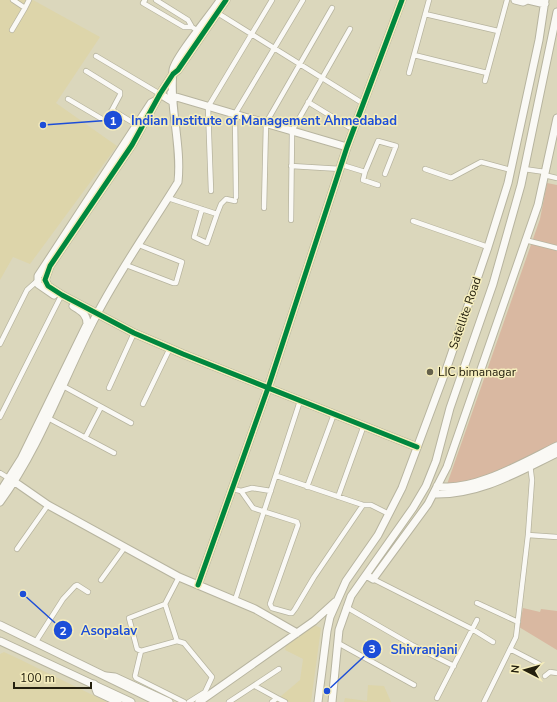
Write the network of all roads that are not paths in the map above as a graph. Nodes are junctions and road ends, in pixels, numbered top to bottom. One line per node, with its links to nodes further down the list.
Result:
1 (13, 0): 15 (street)
2 (29, 0): 15 (street)
3 (145, 0): 20 (street)
4 (156, 0): 20 (street)
5 (220, 0): 17 (street)
6 (226, 0): 17 (street)
7 (272, 0): 24 (street)
8 (303, 0): 25 (street)
9 (402, 0): 40 (street)
10 (429, 0): 19 (street)
11 (507, 0): 23 (street)
12 (515, 0): 13 (street)
13 (527, 0): 14 (street)
14 (545, 2): 54 (street, Satellite Road)
15 (25, 8): 22 (street)
16 (332, 8): 28 (street)
17 (215, 11): 20 (street); 24 (street); 32 (street)
18 (557, 12): 53 (street, Satellite Road)
19 (425, 14): 23 (street); 26 (street)
20 (195, 29): 32 (street)
21 (350, 29): 33 (street)
22 (12, 30)
23 (498, 31): 31 (street)
24 (251, 34): 25 (street); 41 (street)
25 (275, 49): 28 (street); 43 (street)
26 (414, 55): 30 (street); 31 (street)
27 (96, 56): 36 (street)
28 (299, 64): 33 (street); 45 (street)
29 (86, 71): 42 (street)
30 (409, 73)
31 (487, 73): 34 (street)
32 (173, 74): 35 (street); 38 (street)
33 (321, 77): 39 (street); 40 (street)
34 (485, 81)
35 (166, 85): 36 (street); 38 (street)
36 (160, 94): 38 (street); 46 (street)
37 (68, 99): 42 (street)
38 (173, 99): 41 (street); 62 (street)
39 (308, 102): 47 (street); 48 (street)
40 (364, 104): 49 (street)
41 (208, 107): 43 (street); 60 (street)
42 (112, 110): 46 (street)
43 (235, 114): 45 (street); 65 (street)
44 (557, 121): 56 (street)
45 (266, 123): 48 (street); 63 (street)
46 (139, 127): 61 (street)
47 (349, 128)
48 (292, 131): 49 (street); 50 (street)
49 (347, 147): 51 (street)
50 (291, 166): 51 (street); 66 (street)
51 (341, 167): 55 (street); 83 (street)
52 (425, 169): 54 (street)
53 (524, 169): 56 (street); 97 (street, Satellite Road)
54 (511, 170): 70 (street, Satellite Road)
55 (365, 172): 57 (street); 59 (street)
56 (545, 173): 58 (street); 68 (street)
57 (385, 174)
58 (557, 178)
59 (378, 185)
60 (211, 191)
61 (95, 195): 73 (street); 74 (street)
62 (168, 198): 64 (street); 69 (street)
63 (264, 208)
64 (202, 209): 65 (street); 65 (street)
65 (217, 214)
66 (291, 220)
67 (413, 221): 70 (street)
68 (525, 240): 71 (street); 99 (street)
69 (139, 245): 72 (street); 72 (street)
70 (488, 247): 94 (street, Satellite Road)
71 (557, 248)
72 (126, 264): 76 (street)
73 (45, 280): 74 (street); 76 (street)
74 (37, 281): 75 (street); 79 (street)
75 (60, 298): 77 (street); 88 (street)
76 (97, 314): 77 (street); 78 (street); 81 (street)
77 (87, 318): 102 (street)
78 (134, 333): 80 (street); 82 (street)
79 (0, 344)
80 (170, 348): 83 (street); 85 (street)
81 (63, 386): 86 (street); 89 (street)
82 (109, 388)
83 (268, 388): 84 (street); 105 (street)
84 (300, 401): 87 (street); 101 (street)
85 (143, 404)
86 (101, 407): 90 (street); 92 (street)
87 (334, 414): 91 (street); 104 (street)
88 (0, 417)
89 (48, 418): 92 (street); 102 (street)
90 (131, 423)
91 (364, 425): 94 (street); 110 (street)
92 (85, 438): 95 (street)
93 (557, 446): 98 (street)
94 (417, 447): 115 (street, Satellite Road)
95 (114, 453)
96 (557, 453): 98 (street)
97 (436, 460): 99 (street); 120 (street, Satellite Road)
98 (530, 463): 103 (street); 109 (street); 116 (street)
99 (448, 464): 103 (street)
100 (0, 473): 102 (street)
101 (276, 476): 104 (street); 107 (street)
102 (12, 480): 108 (street); 111 (street); 112 (street)
103 (438, 486): 109 (street)
104 (307, 487): 110 (street)
105 (233, 489): 106 (street); 124 (street)
106 (241, 491): 107 (street); 114 (street)
107 (272, 491): 114 (street)
108 (0, 492)
109 (434, 494): 122 (street)
110 (338, 497): 113 (street)
111 (0, 502)
112 (48, 505): 118 (street); 119 (street)
113 (362, 505): 114 (street); 115 (street)
114 (264, 513): 126 (street)
115 (389, 514): 127 (street, Satellite Road)
116 (528, 535): 117 (street); 133 (street)
117 (557, 537)
118 (125, 547): 121 (street); 123 (street)
119 (17, 548)
120 (366, 575): 122 (street); 130 (street, Satellite Road)
121 (179, 577): 124 (street); 129 (street)
122 (374, 579): 135 (street)
123 (102, 580)
124 (198, 585): 126 (street)
125 (88, 592): 141 (street)
126 (235, 600): 137 (street)
127 (336, 601): 132 (street); 136 (street, Satellite Road)
128 (477, 603): 133 (street)
129 (165, 604): 138 (street); 144 (street)
130 (346, 607): 142 (street, Satellite Road); 146 (street)
131 (477, 620): 135 (street)
132 (314, 621): 136 (street); 137 (street)
133 (518, 622): 143 (street)
134 (1, 627): 141 (street)
135 (472, 629): 140 (street); 146 (street)
136 (327, 631): 166 (street, Satellite Road)
137 (297, 633): 162 (street)
138 (177, 640): 144 (street); 161 (street)
139 (0, 641): 151 (street)
140 (493, 642)
141 (34, 643): 150 (street)
142 (338, 643): 152 (street); 167 (street, Satellite Road)
143 (510, 649): 145 (street); 168 (street)
144 (141, 652): 160 (street)
145 (539, 664)
146 (454, 666): 155 (street)
147 (279, 668): 153 (street)
148 (557, 673): 149 (street)
149 (545, 676)
150 (109, 677): 158 (street); 159 (street)
151 (94, 684): 156 (street); 157 (street)
152 (414, 685)
153 (256, 686): 154 (street); 163 (street)
154 (276, 698): 164 (street); 165 (street)
155 (438, 698)
156 (118, 702)
157 (132, 702)
158 (158, 702)
159 (169, 702)
160 (184, 702)
161 (189, 702)
162 (199, 702)
163 (229, 702)
164 (272, 702)
165 (285, 702)
166 (318, 702)
167 (332, 702)
168 (484, 702)

